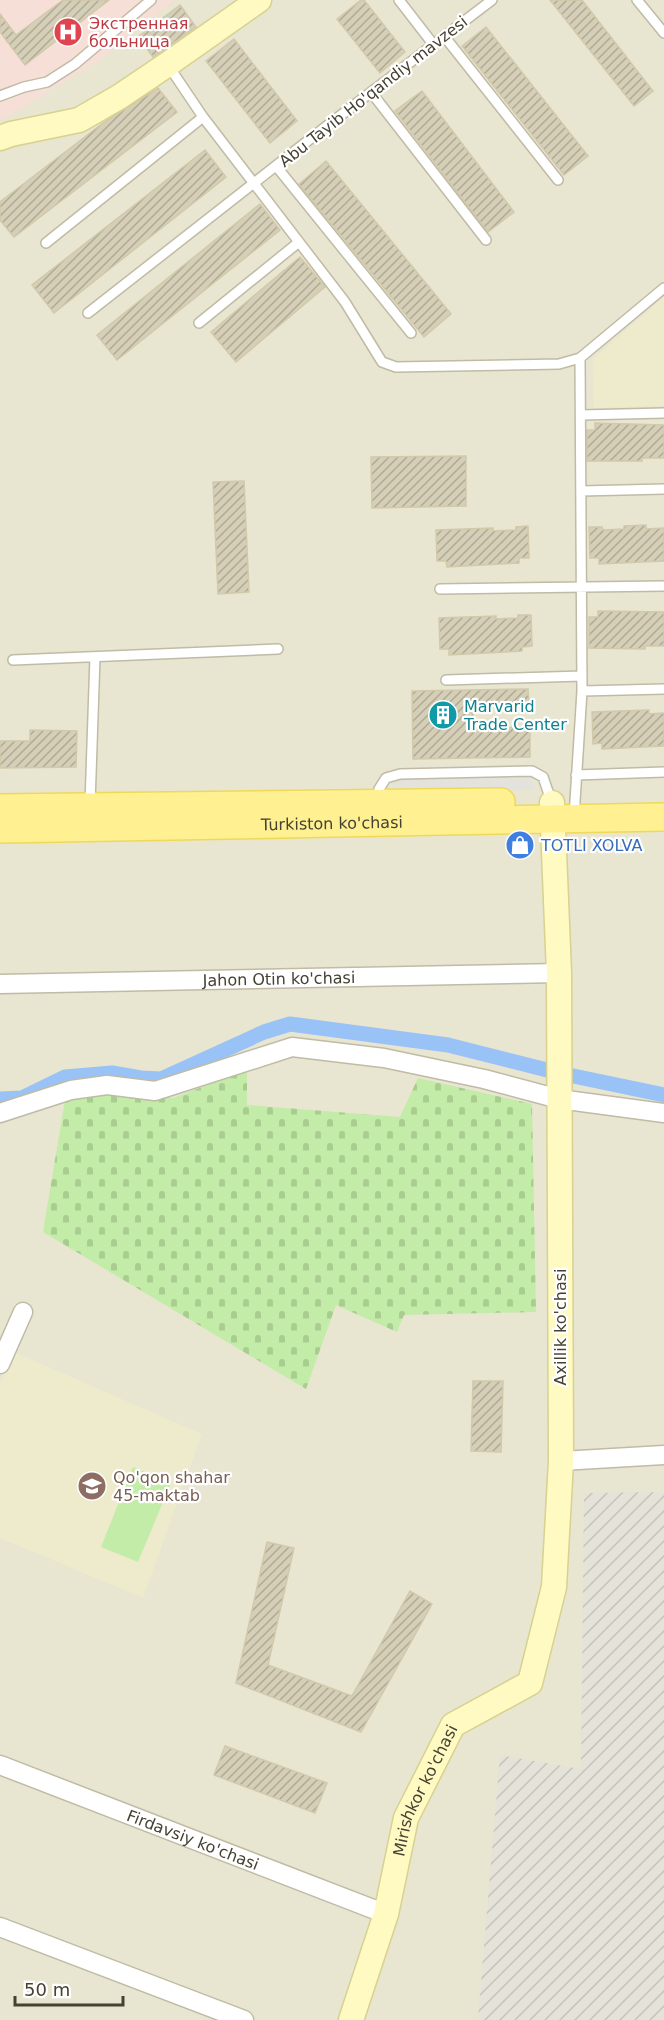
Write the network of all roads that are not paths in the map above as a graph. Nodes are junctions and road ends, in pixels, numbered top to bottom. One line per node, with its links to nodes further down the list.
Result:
1 (151, 0): 11 (lane)
2 (258, 0): 9 (street)
3 (399, 0): 8 (lane)
4 (492, 0): 7 (lane, Abu Tayib Ho'qandiy mavzesi)
5 (637, 0): 6 (lane)
6 (664, 33)
7 (444, 36): 8 (lane, Abu Tayib Ho'qandiy mavzesi); 15 (lane)
8 (433, 44): 10 (lane, Abu Tayib Ho'qandiy mavzesi)
9 (168, 64): 12 (lane); 13 (street)
10 (371, 92): 14 (lane, Abu Tayib Ho'qandiy mavzesi); 17 (lane)
11 (0, 96)
12 (203, 117): 16 (lane); 19 (lane)
13 (0, 138)
14 (276, 166): 16 (lane, Abu Tayib Ho'qandiy mavzesi); 23 (lane)
15 (558, 180)
16 (255, 182): 18 (lane); 21 (lane, Abu Tayib Ho'qandiy mavzesi)
17 (486, 240)
18 (299, 242): 22 (lane); 24 (lane)
19 (46, 243)
20 (664, 288): 24 (lane)
21 (88, 313)
22 (199, 323)
23 (411, 333)
24 (580, 358): 26 (lane)
25 (664, 413): 26 (lane)
26 (581, 415): 28 (lane)
27 (664, 489): 28 (lane)
28 (581, 491): 30 (lane)
29 (664, 586): 30 (lane)
30 (581, 587): 31 (lane); 35 (lane)
31 (440, 590)
32 (278, 649): 33 (lane)
33 (95, 657): 34 (lane); 42 (lane)
34 (13, 660)
35 (582, 676): 36 (lane); 38 (lane)
36 (446, 680)
37 (664, 689): 38 (lane)
38 (582, 691): 40 (lane)
39 (664, 772): 40 (lane)
40 (576, 775): 44 (lane)
41 (664, 800): 44 (main road, Turkiston ko'chasi)
42 (90, 807): 43 (main road, Turkiston ko'chasi); 44 (main road, Turkiston ko'chasi)
43 (0, 808)
44 (563, 811): 45 (main road, Turkiston ko'chasi); 46 (main road, Turkiston ko'chasi); 47 (street)
45 (664, 817)
46 (0, 829)
47 (559, 973): 48 (street, Jahon Otin ko'chasi); 49 (street, Axillik ko'chasi)
48 (0, 984)
49 (559, 1095): 50 (street); 51 (street); 55 (street, Axillik ko'chasi)
50 (0, 1113)
51 (664, 1113)
52 (22, 1312): 53 (street)
53 (0, 1364)
54 (664, 1455): 55 (street)
55 (561, 1461): 57 (street, Mirishkor ko'chasi)
56 (0, 1765): 57 (street, Firdavsiy ko'chasi)
57 (386, 1914): 60 (street, Mirishkor ko'chasi)
58 (0, 1927): 59 (street)
59 (244, 2020)
60 (351, 2020)

